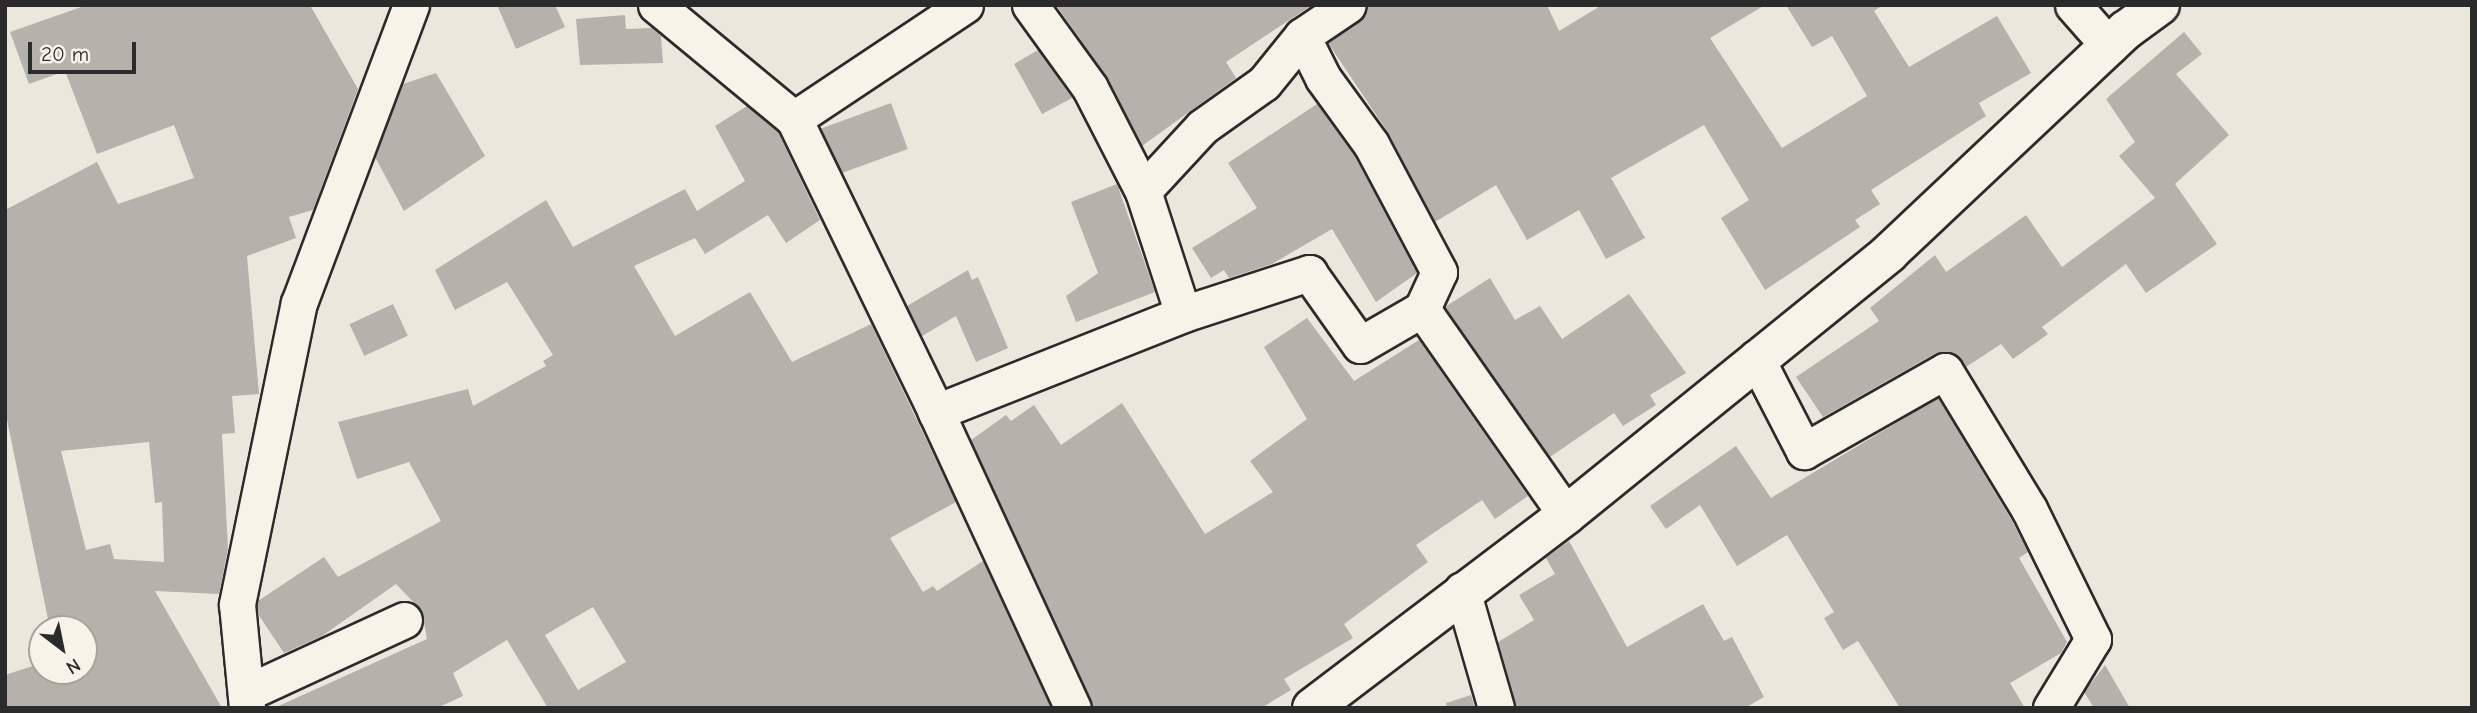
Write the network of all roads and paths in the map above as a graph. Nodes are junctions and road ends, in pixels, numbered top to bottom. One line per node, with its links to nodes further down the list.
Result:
1 (411, 5): 19 (street)
2 (656, 5): 10 (street)
3 (965, 5): 10 (street)
4 (1030, 5): 11 (street)
5 (1348, 5): 8 (street)
6 (2073, 5): 9 (street)
7 (2160, 5): 9 (main road)
8 (1302, 36): 11 (street); 12 (street)
9 (2109, 46): 14 (main road)
10 (794, 118): 15 (street)
11 (1143, 191): 13 (street)
12 (1422, 309): 13 (street); 16 (street)
13 (1183, 313): 15 (street)
14 (1756, 358): 16 (main road); 23 (street)
15 (936, 412): 20 (street)
16 (1566, 515): 17 (main road)
17 (1462, 590): 21 (main road); 22 (street)
18 (404, 620): 19 (street)
19 (247, 700)
20 (1073, 708)
21 (1312, 708)
22 (1496, 708)
23 (2051, 708)

